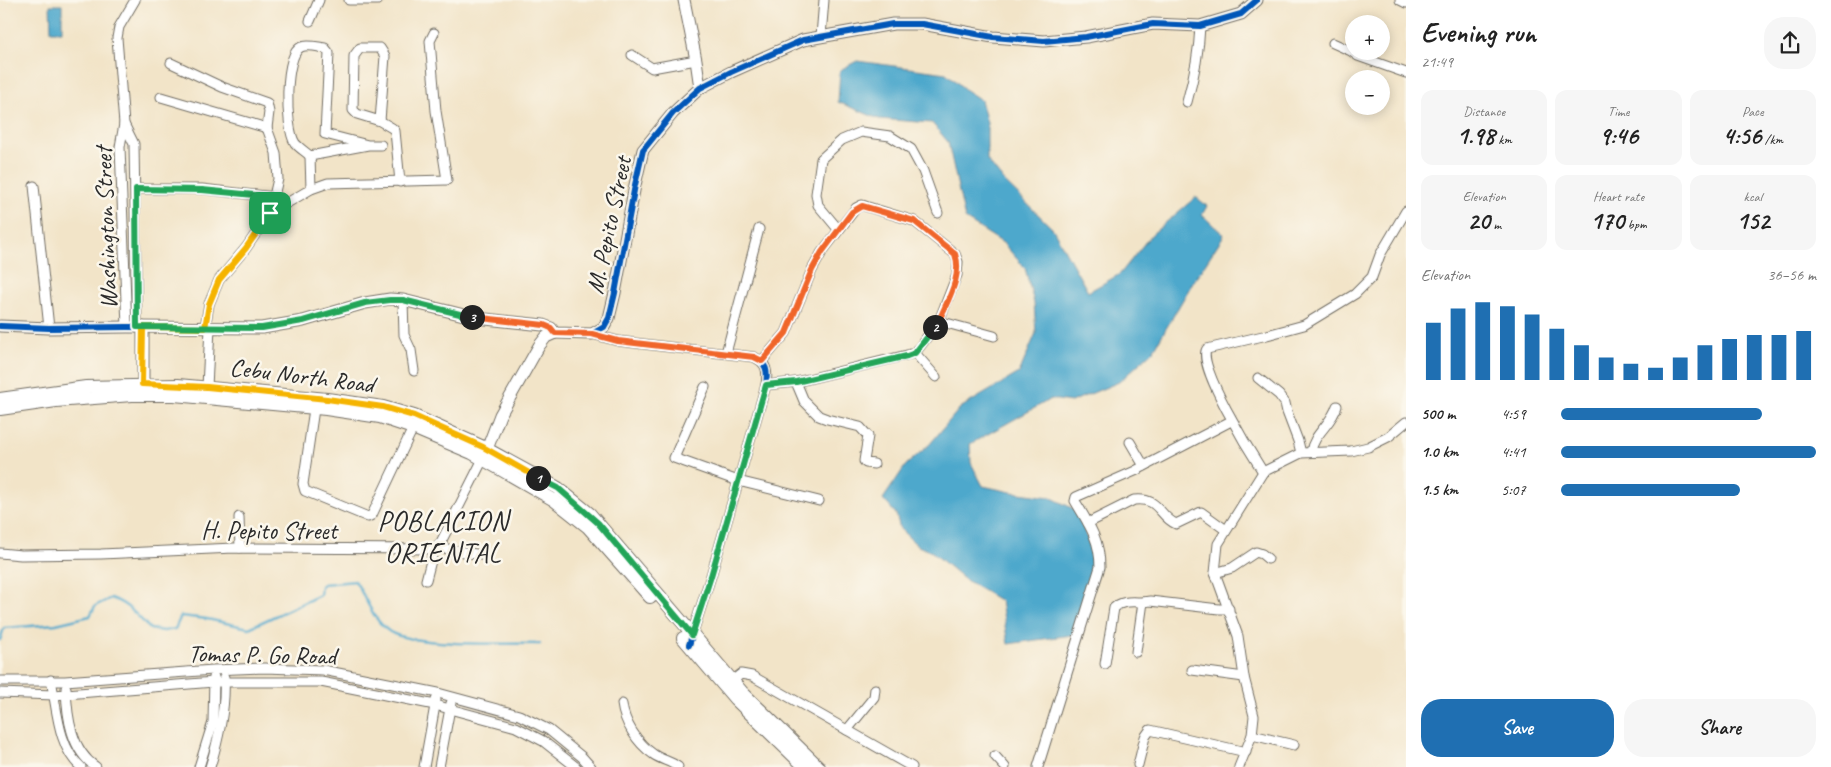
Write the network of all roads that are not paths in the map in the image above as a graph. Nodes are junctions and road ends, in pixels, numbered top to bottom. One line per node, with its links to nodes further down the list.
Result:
1 (135, 0): 23 (street)
2 (319, 0): 10 (street)
3 (349, 0): 4 (street)
4 (378, 0)
5 (684, 0): 16 (street)
6 (824, 0): 13 (street)
7 (1257, 0): 11 (street, M. Pepito Street)
8 (1400, 0): 9 (street)
9 (1406, 3)
10 (310, 21)
11 (1200, 26): 13 (street, M. Pepito Street); 21 (street)
12 (434, 34): 30 (street)
13 (821, 36): 19 (street, M. Pepito Street)
14 (1333, 43): 18 (street)
15 (632, 55): 16 (street)
16 (696, 60): 19 (street)
17 (171, 63): 24 (street)
18 (1406, 73)
19 (700, 88): 47 (street, M. Pepito Street)
20 (161, 97): 24 (street)
21 (1187, 102)
22 (380, 121): 22 (street); 30 (street)
23 (124, 124): 27 (street, Washington Street); 28 (street, Washington Street)
24 (267, 128): 34 (street)
25 (368, 145): 26 (street); 29 (street); 29 (street)
26 (381, 145)
27 (120, 155): 28 (street); 43 (street, Washington Street)
28 (134, 155): 32 (street, Washington Street)
29 (310, 156): 33 (street)
30 (400, 182): 33 (street)
31 (34, 186): 44 (street)
32 (136, 189): 34 (street); 43 (street, Washington Street)
33 (311, 189): 36 (street)
34 (274, 197): 36 (street)
35 (1406, 211): 64 (street)
36 (270, 213): 45 (street)
37 (938, 213): 39 (street)
38 (759, 229): 49 (street)
39 (838, 229): 41 (street); 51 (street)
40 (403, 300): 45 (street); 46 (street); 52 (street)
41 (939, 321): 48 (street); 50 (street)
42 (0, 326): 44 (street)
43 (136, 327): 44 (street); 45 (street); 59 (street)
44 (49, 328)
45 (208, 328): 57 (street)
46 (555, 333): 47 (street); 70 (street)
47 (592, 334): 49 (street)
48 (994, 336)
49 (726, 353): 51 (street)
50 (915, 353): 53 (street); 55 (street)
51 (762, 361): 56 (street)
52 (414, 371)
53 (936, 377)
54 (1258, 378): 69 (street)
55 (796, 382): 56 (street); 71 (street)
56 (766, 385): 74 (street)
57 (207, 387): 59 (main road, Cebu North Road); 61 (main road, Cebu North Road)
58 (705, 387): 74 (street)
59 (142, 390): 60 (main road, Cebu North Road); 61 (main road, Cebu North Road); 63 (main road, Cebu North Road)
60 (0, 399)
61 (322, 406): 66 (main road, Cebu North Road); 66 (street); 70 (main road, Cebu North Road)
62 (1337, 406): 68 (street)
63 (0, 409)
64 (1231, 421): 72 (street); 73 (street)
65 (1406, 422): 68 (street)
66 (413, 428): 70 (main road, Cebu North Road)
67 (1130, 442): 72 (street)
68 (1311, 452): 69 (street)
69 (1301, 453): 73 (street)
70 (485, 454): 80 (street); 88 (main road, Cebu North Road)
71 (874, 464)
72 (1144, 466): 77 (street)
73 (1263, 472): 78 (street)
74 (738, 481): 75 (street); 88 (street)
75 (819, 501)
76 (239, 517): 79 (street)
77 (1088, 523): 78 (street); 129 (street)
78 (1226, 530): 84 (street)
79 (240, 548): 80 (street, H. Pepito Street); 81 (street, H. Pepito Street)
80 (435, 548): 82 (street, H. Pepito Street); 85 (street)
81 (0, 553)
82 (481, 554)
83 (1268, 559): 84 (street)
84 (1216, 573): 87 (street)
85 (426, 580)
86 (1143, 602): 87 (street); 89 (street); 90 (street)
87 (1228, 609): 94 (street)
88 (691, 640): 98 (main road, Cebu North Road); 125 (main road, Cebu North Road)
89 (1136, 652)
90 (1105, 664)
91 (224, 669): 92 (street, Tomas P. Go Road); 100 (street); 104 (street, Tomas P. Go Road)
92 (213, 670): 96 (street, Tomas P. Go Road); 99 (street)
93 (1192, 670): 94 (street)
94 (1244, 677): 111 (street)
95 (51, 680): 96 (street, Tomas P. Go Road); 97 (street, Tomas P. Go Road); 105 (street)
96 (65, 680): 103 (street)
97 (0, 681)
98 (732, 681): 110 (street); 126 (main road, Cebu North Road)
99 (214, 682): 100 (street, Tomas P. Go Road); 103 (street, Tomas P. Go Road); 118 (street)
100 (224, 682): 108 (street, Tomas P. Go Road); 119 (street)
101 (876, 689): 110 (street)
102 (0, 693): 105 (street, Tomas P. Go Road)
103 (66, 693): 105 (street, Tomas P. Go Road); 117 (street)
104 (438, 693): 106 (street, Tomas P. Go Road); 108 (street)
105 (54, 694): 116 (street)
106 (452, 697): 109 (street); 123 (street, Tomas P. Go Road)
107 (622, 704): 124 (street)
108 (435, 705): 109 (street, Tomas P. Go Road); 120 (street)
109 (450, 709): 121 (street); 122 (street, Tomas P. Go Road)
110 (848, 730): 127 (street)
111 (1252, 734): 112 (street); 113 (street)
112 (1294, 746)
113 (1246, 752): 115 (street); 130 (street)
114 (996, 756): 128 (street)
115 (1138, 765)
116 (81, 767)
117 (96, 767)
118 (199, 767)
119 (210, 767)
120 (424, 767)
121 (439, 767)
122 (576, 767)
123 (591, 767)
124 (678, 767)
125 (805, 767)
126 (819, 767)
127 (912, 767)
128 (1005, 767)
129 (1038, 767)
130 (1239, 767)

